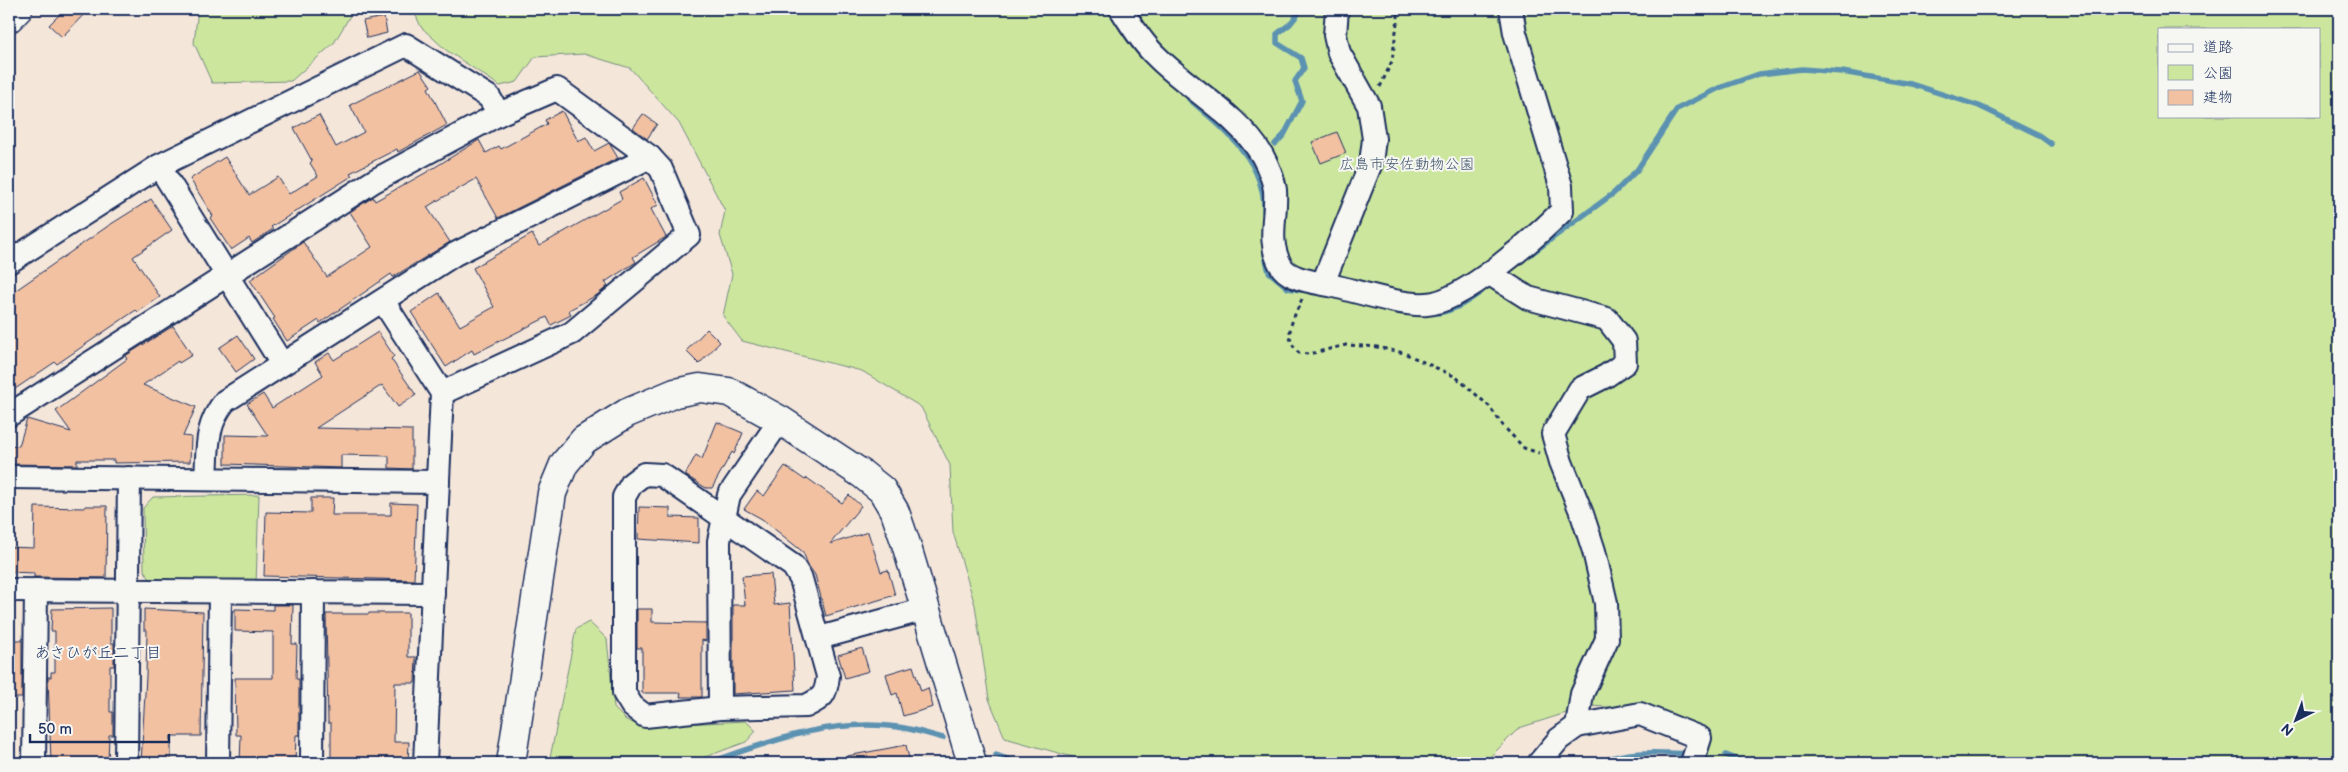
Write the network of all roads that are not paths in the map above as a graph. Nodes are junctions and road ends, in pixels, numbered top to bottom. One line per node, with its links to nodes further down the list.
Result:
1 (18, 9): 5 (street)
2 (1121, 9): 12 (street)
3 (1337, 9): 12 (street)
4 (1511, 9): 10 (street)
5 (9, 18)
6 (499, 114): 7 (street); 8 (street); 11 (street)
7 (650, 157): 13 (street); 15 (street)
8 (159, 166): 9 (street); 11 (street)
9 (9, 262)
10 (1490, 274): 12 (street); 32 (street)
11 (227, 275): 14 (street); 16 (street)
12 (1323, 283)
13 (383, 301): 14 (street); 15 (street)
14 (282, 364): 20 (street)
15 (442, 393): 21 (street)
16 (9, 415)
17 (780, 420): 22 (street); 29 (street); 38 (street)
18 (9, 477): 19 (street)
19 (129, 478): 20 (street); 25 (street)
20 (206, 479): 21 (street)
21 (438, 482): 28 (street)
22 (724, 519): 30 (street); 31 (street); 31 (street)
23 (9, 590): 24 (street)
24 (36, 590): 25 (street); 33 (street)
25 (128, 591): 26 (street); 34 (street)
26 (220, 592): 27 (street); 35 (street)
27 (313, 592): 28 (street); 36 (street)
28 (432, 593): 37 (street)
29 (926, 610): 30 (street); 39 (street)
30 (819, 638): 31 (street)
31 (720, 708)
32 (1578, 726): 40 (street); 41 (street)
33 (34, 763)
34 (126, 763)
35 (218, 763)
36 (312, 763)
37 (425, 763)
38 (511, 763)
39 (972, 763)
40 (1539, 763)
41 (1692, 763)

